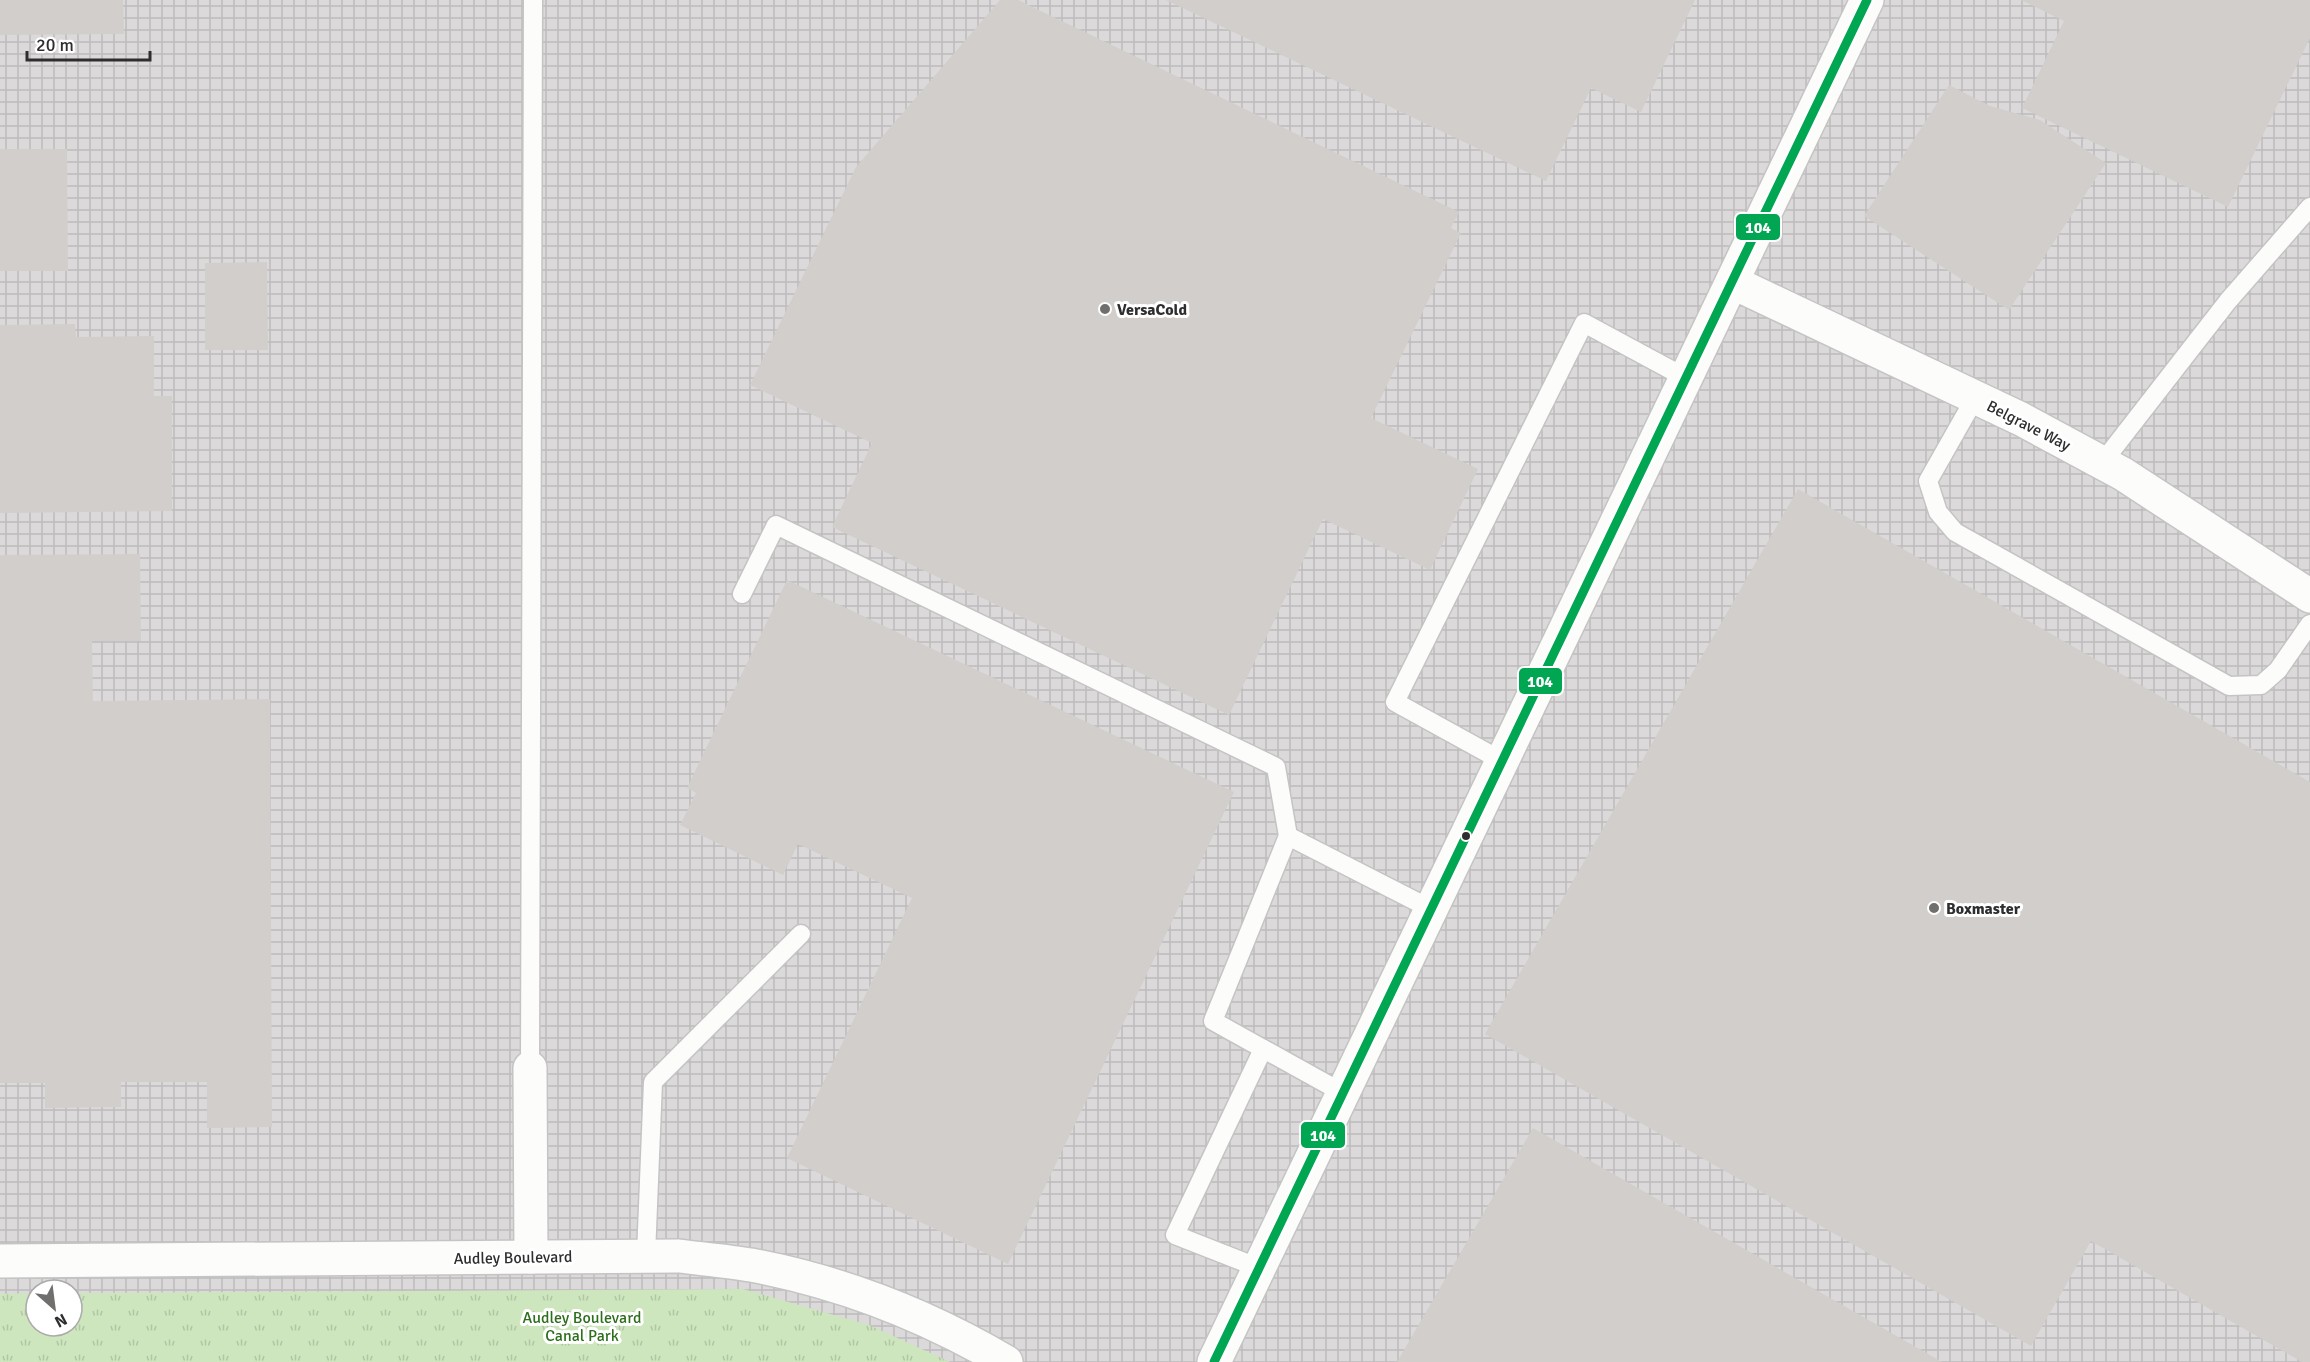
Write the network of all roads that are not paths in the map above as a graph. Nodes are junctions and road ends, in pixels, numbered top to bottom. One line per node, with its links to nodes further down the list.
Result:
1 (533, 0): 16 (lane)
2 (1867, 0): 4 (street)
3 (2310, 207): 7 (lane)
4 (1732, 282): 5 (street); 6 (street, Belgrave Way)
5 (1686, 378): 11 (street); 11 (lane)
6 (1975, 398): 7 (street, Belgrave Way); 10 (lane)
7 (2102, 463): 9 (street, Belgrave Way)
8 (742, 594): 12 (lane)
9 (2310, 596)
10 (2310, 624)
11 (1502, 761): 13 (street)
12 (1288, 836): 13 (lane); 15 (lane)
13 (1431, 909): 17 (street)
14 (801, 934): 18 (lane)
15 (1263, 1049): 17 (lane); 21 (lane)
16 (530, 1068): 19 (street)
17 (1343, 1093): 21 (street)
18 (646, 1255): 19 (street, Audley Boulevard); 22 (street, Audley Boulevard)
19 (531, 1257): 20 (street, Audley Boulevard)
20 (0, 1261)
21 (1259, 1268): 23 (street)
22 (1006, 1362)
23 (1214, 1362)

